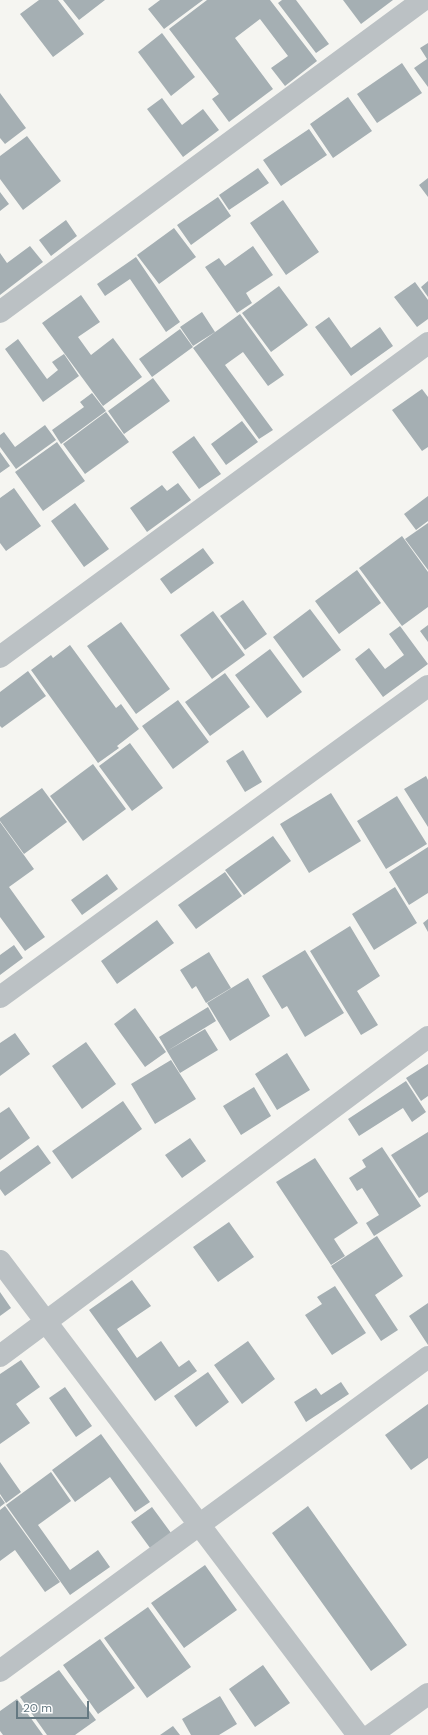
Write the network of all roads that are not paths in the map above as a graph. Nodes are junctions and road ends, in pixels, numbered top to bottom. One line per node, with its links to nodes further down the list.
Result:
1 (422, 0): 2 (street)
2 (0, 312)
3 (428, 343): 4 (street)
4 (0, 657)
5 (428, 686): 6 (street)
6 (0, 997)
7 (428, 1037): 9 (street)
8 (0, 1261): 9 (street)
9 (46, 1322): 10 (street); 12 (street)
10 (0, 1356)
11 (428, 1357): 12 (street)
12 (200, 1525): 13 (street); 15 (street)
13 (0, 1671)
14 (428, 1694): 16 (street)
15 (358, 1735)
16 (371, 1735)

